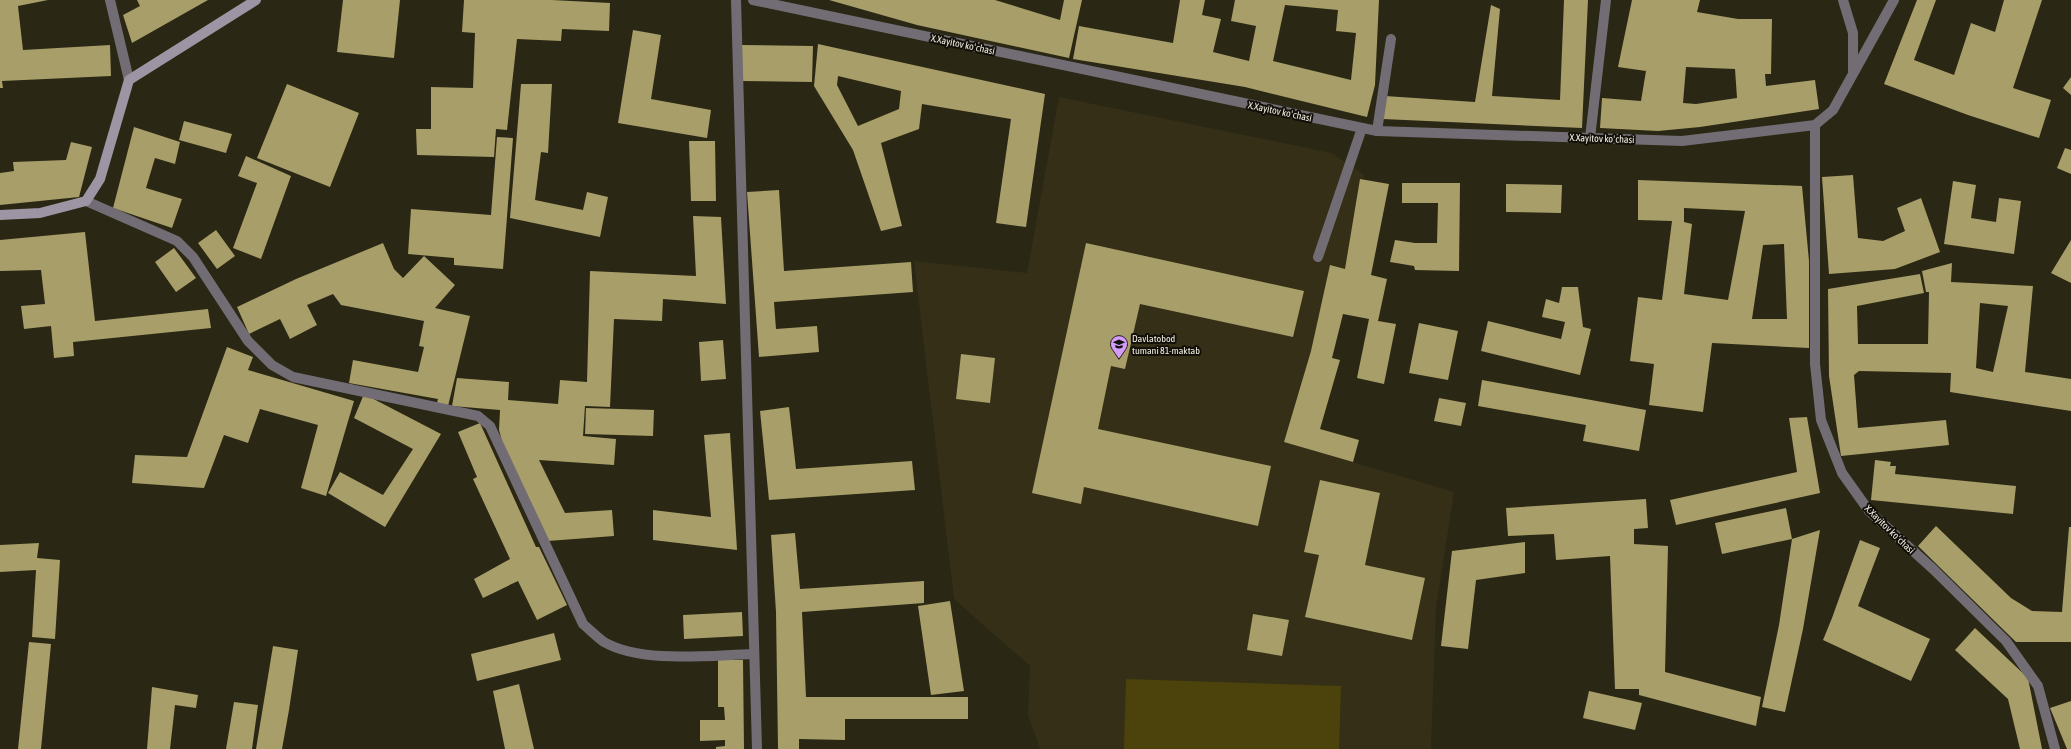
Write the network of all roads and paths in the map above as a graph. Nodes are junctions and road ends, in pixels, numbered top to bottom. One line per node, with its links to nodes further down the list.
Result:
1 (110, 0): 10 (street)
2 (256, 0): 10 (street)
3 (736, 0): 18 (street)
4 (753, 0): 12 (street, X.Xayitov koʻchasi)
5 (1606, 0): 14 (street)
6 (1843, 0): 9 (street)
7 (1894, 0): 9 (street)
8 (1391, 39): 13 (street)
9 (1853, 71): 11 (street)
10 (129, 80): 15 (street)
11 (1815, 126): 14 (street, X.Xayitov koʻchasi); 20 (street, X.Xayitov koʻchasi)
12 (1362, 128): 13 (street, X.Xayitov koʻchasi); 17 (street)
13 (1376, 131): 14 (street, X.Xayitov koʻchasi)
14 (1590, 138)
15 (86, 201): 16 (street); 18 (street)
16 (0, 214)
17 (1318, 257)
18 (753, 654): 19 (street)
19 (757, 749)
20 (2055, 749)

